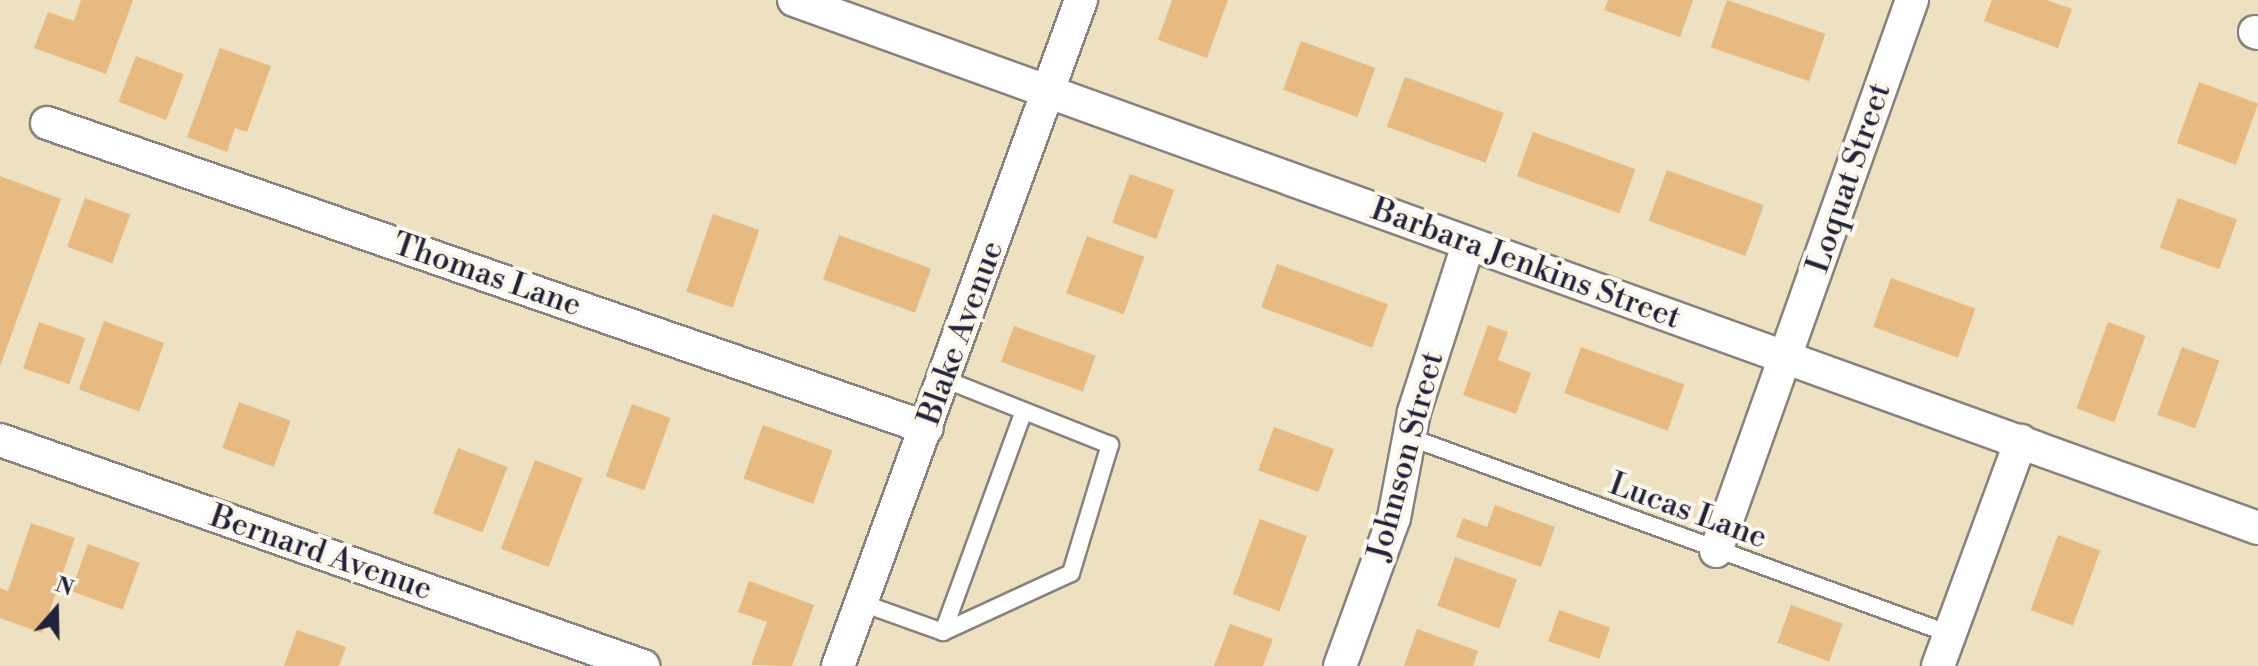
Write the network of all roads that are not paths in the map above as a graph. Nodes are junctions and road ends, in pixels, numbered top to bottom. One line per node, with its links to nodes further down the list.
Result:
1 (794, 0): 4 (street, Barbara Jenkins Street)
2 (1081, 0): 4 (street, Blake Avenue)
3 (1912, 0): 7 (street, Loquat Street)
4 (1047, 92): 6 (street, Barbara Jenkins Street); 8 (street, Blake Avenue)
5 (47, 123): 10 (street, Thomas Lane)
6 (1468, 245): 7 (street, Barbara Jenkins Street); 11 (street, Johnson Street)
7 (1786, 357): 13 (street, Barbara Jenkins Street); 15 (street, Loquat Street)
8 (944, 379): 9 (lane); 10 (street, Blake Avenue)
9 (1024, 411): 17 (lane); 17 (lane)
10 (927, 428): 16 (street, Blake Avenue)
11 (1409, 437): 15 (lane, Lucas Lane); 21 (street, Johnson Street)
12 (0, 440): 19 (street, Bernard Avenue)
13 (2021, 441): 14 (street, Barbara Jenkins Street); 18 (street)
14 (2258, 528)
15 (1716, 551): 18 (lane, Lucas Lane)
16 (862, 603): 17 (lane); 20 (street, Blake Avenue)
17 (943, 632)
18 (1950, 634): 22 (street)
19 (643, 666)
20 (838, 666)
21 (1340, 666)
22 (1938, 666)

